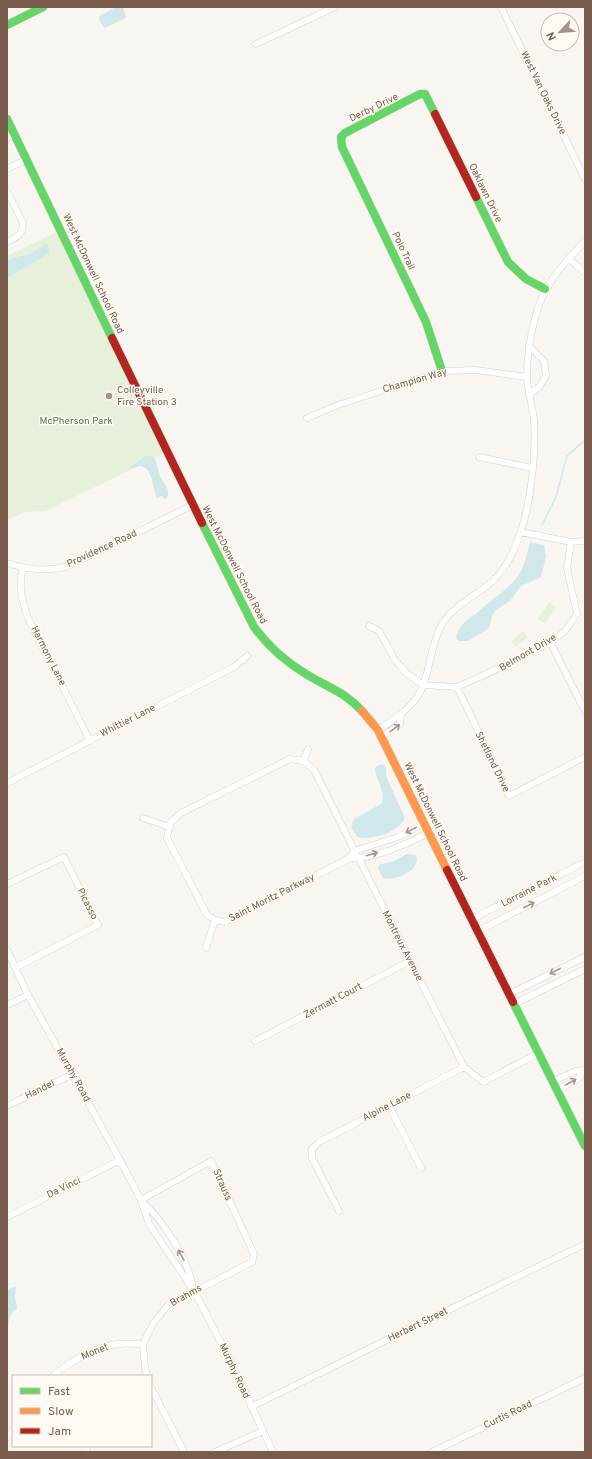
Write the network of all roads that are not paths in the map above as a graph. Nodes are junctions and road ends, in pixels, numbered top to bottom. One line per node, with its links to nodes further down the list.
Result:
1 (43, 7): 4 (main road)
2 (335, 7): 5 (street)
3 (501, 7): 13 (street, West Van Oaks Drive)
4 (8, 25)
5 (256, 44)
6 (420, 94): 10 (main road, Derby Drive); 19 (main road, Oaklawn Drive)
7 (7, 119): 8 (main road, West McDonwell School Road)
8 (15, 134): 9 (street); 11 (main road, West McDonwell School Road)
9 (7, 138)
10 (340, 142): 21 (main road, Polo Trail)
11 (27, 159): 12 (street); 27 (main road, West McDonwell School Road)
12 (7, 169)
13 (585, 179)
14 (7, 192): 16 (street)
15 (585, 241): 17 (street)
16 (7, 242)
17 (568, 258): 18 (street); 19 (street)
18 (585, 273)
19 (546, 289): 20 (street)
20 (529, 346): 22 (street); 23 (street)
21 (442, 371): 22 (street, Champion Way); 24 (street, Champion Way)
22 (527, 377): 23 (street)
23 (529, 394): 26 (street)
24 (307, 418)
25 (479, 458): 26 (street)
26 (532, 468): 28 (street)
27 (193, 505): 32 (street, Providence Road); 39 (main road, West McDonwell School Road)
28 (521, 532): 29 (street); 36 (street)
29 (571, 542): 30 (street); 34 (street, Belmont Drive)
30 (585, 542)
31 (7, 563): 32 (street, Providence Road)
32 (23, 568): 40 (street, Harmony Lane)
33 (369, 626): 36 (street)
34 (550, 642): 37 (street, Belmont Drive); 38 (street)
35 (247, 656): 40 (street, Whittier Lane)
36 (423, 684): 37 (street, Belmont Drive); 39 (street)
37 (456, 687): 42 (street, Shetland Drive)
38 (585, 711)
39 (380, 734): 46 (main road, West McDonwell School Road)
40 (90, 741): 44 (street, Whittier Lane)
41 (308, 749): 43 (street)
42 (585, 757)
43 (304, 761): 47 (street); 49 (street, Montreux Avenue)
44 (8, 781)
45 (143, 818): 47 (street)
46 (425, 823): 48 (main road, West McDonwell School Road); 49 (street, one-way to 49)
47 (170, 827): 58 (street, Saint Moritz Parkway)
48 (429, 834): 51 (street, Saint Moritz Parkway, one-way to 48); 56 (main road, West McDonwell School Road)
49 (354, 851): 50 (street, Saint Moritz Parkway); 51 (street, Montreux Avenue)
50 (348, 859): 51 (street, Saint Moritz Parkway); 58 (street, Saint Moritz Parkway)
51 (358, 859): 63 (street, Montreux Avenue)
52 (585, 862): 55 (street, Lorraine Park)
53 (585, 876): 57 (street, Lorraine Park, one-way to 53)
54 (7, 884): 64 (street, Picasso)
55 (495, 908): 56 (street, Lorraine Park); 57 (street)
56 (472, 919): 59 (main road, West McDonwell School Road)
57 (501, 919): 59 (street, Lorraine Park)
58 (215, 920): 60 (street)
59 (478, 931): 68 (main road, West McDonwell School Road)
60 (206, 948)
61 (7, 950): 64 (street, Murphy Road)
62 (585, 957): 66 (street, one-way to 66)
63 (410, 961): 72 (street, Zermatt Court); 74 (street, Montreux Avenue)
64 (15, 968): 69 (street, Murphy Road)
65 (585, 969): 67 (street)
66 (534, 982): 67 (street); 68 (street)
67 (539, 992): 70 (street)
68 (509, 994): 70 (main road, West McDonwell School Road)
69 (28, 995): 71 (street); 76 (street, Murphy Road)
70 (514, 1004): 73 (main road, West McDonwell School Road)
71 (7, 1005)
72 (256, 1041)
73 (539, 1053): 74 (street, Montreux Avenue); 77 (main road, West McDonwell School Road)
74 (464, 1067): 80 (street, Alpine Lane)
75 (584, 1071): 77 (street); 78 (street, one-way to 75)
76 (73, 1074): 79 (street, Handel); 82 (street, Murphy Road)
77 (553, 1082): 78 (main road, West McDonwell School Road)
78 (557, 1090): 81 (main road, West McDonwell School Road)
79 (7, 1106)
80 (389, 1106): 83 (street); 85 (street, Alpine Lane)
81 (585, 1146)
82 (120, 1160): 84 (street, Murphy Road); 86 (street, Da Vinci)
83 (421, 1168)
84 (141, 1200): 88 (street, Strauss); 89 (street, Murphy Road); 89 (street, Murphy Road, one-way to 84)
85 (339, 1211)
86 (7, 1216)
87 (585, 1244): 95 (street, Herbert Street)
88 (252, 1262): 89 (street, Brahms)
89 (194, 1291): 90 (street, Brahms); 95 (street, Murphy Road)
90 (143, 1344): 91 (street, Monet); 92 (street, Brahms)
91 (54, 1375)
92 (147, 1375)
93 (585, 1378): 100 (street, Curtis Road)
94 (152, 1389): 97 (street)
95 (251, 1407): 96 (street, Murphy Road)
96 (263, 1431): 98 (street); 99 (street, Murphy Road)
97 (184, 1452)
98 (215, 1452)
99 (273, 1452)
100 (432, 1452)

